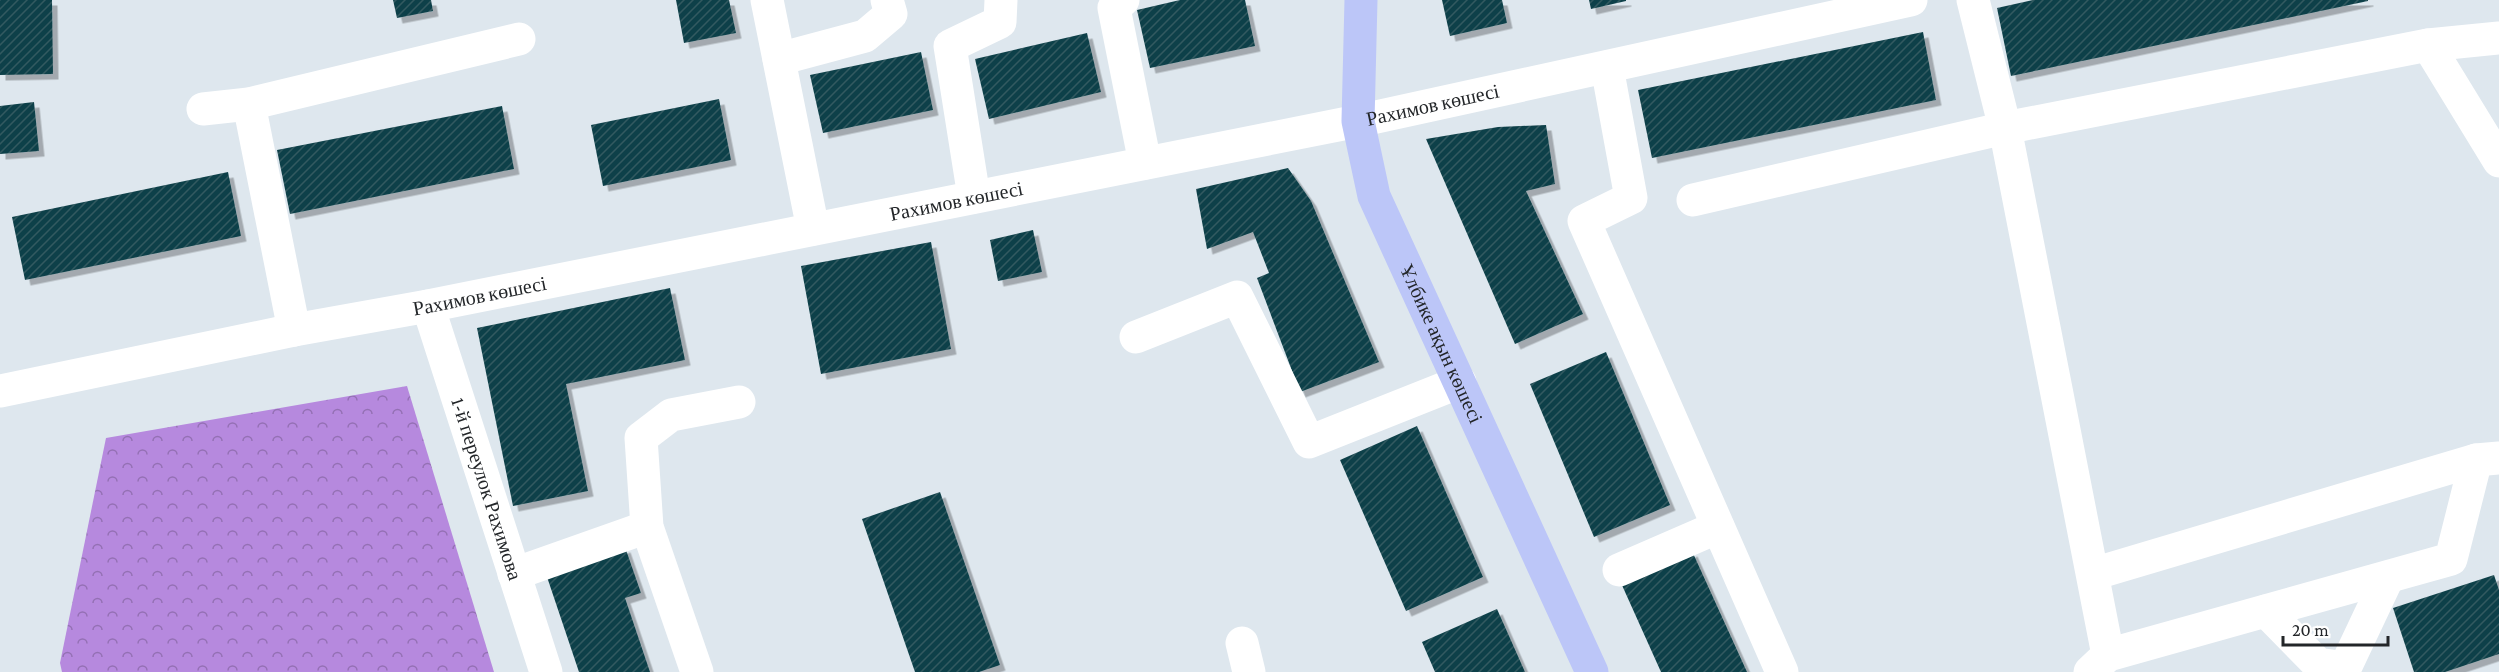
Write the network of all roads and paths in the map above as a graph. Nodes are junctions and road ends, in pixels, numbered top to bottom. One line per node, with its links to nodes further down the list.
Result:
1 (767, 0): 11 (street)
2 (887, 0): 11 (street)
3 (1001, 0): 19 (street)
4 (1123, 0): 18 (street)
5 (1361, 0): 15 (main road, Ұлбике ақын көшесі)
6 (1911, 0): 12 (street, Рахимов көшесі)
7 (1972, 0): 16 (street)
8 (2499, 38): 10 (street)
9 (519, 39): 13 (street)
10 (2428, 45): 16 (street); 17 (street)
11 (778, 59): 21 (street)
12 (1607, 67): 15 (street, Рахимов көшесі); 30 (street)
13 (249, 104): 14 (street); 23 (street)
14 (203, 109)
15 (1358, 121): 18 (street, Рахимов көшесі); 25 (main road, Ұлбике ақын көшесі)
16 (2005, 128): 20 (street); 33 (street)
17 (2499, 161)
18 (1145, 163): 19 (street, Рахимов көшесі)
19 (974, 197): 21 (street, Рахимов көшесі)
20 (1693, 200)
21 (813, 229): 22 (street, Рахимов көшесі)
22 (428, 306): 23 (street, Рахимов көшесі); 32 (street, 1-й переулок Рахимова)
23 (294, 330): 26 (street, Рахимов көшесі)
24 (1136, 337): 25 (street)
25 (1460, 382): 39 (main road, Ұлбике ақын көшесі)
26 (0, 391)
27 (739, 402): 29 (street)
28 (2487, 459): 33 (street); 34 (street)
29 (647, 527): 32 (street); 38 (street)
30 (1718, 527): 31 (street); 40 (street)
31 (1619, 570)
32 (514, 574): 37 (street, 1-й переулок Рахимова)
33 (2093, 574): 36 (street)
34 (2388, 577): 35 (street); 35 (street)
35 (2266, 611): 36 (street)
36 (2099, 664)
37 (546, 672)
38 (697, 672)
39 (1592, 672)
40 (1782, 672)

